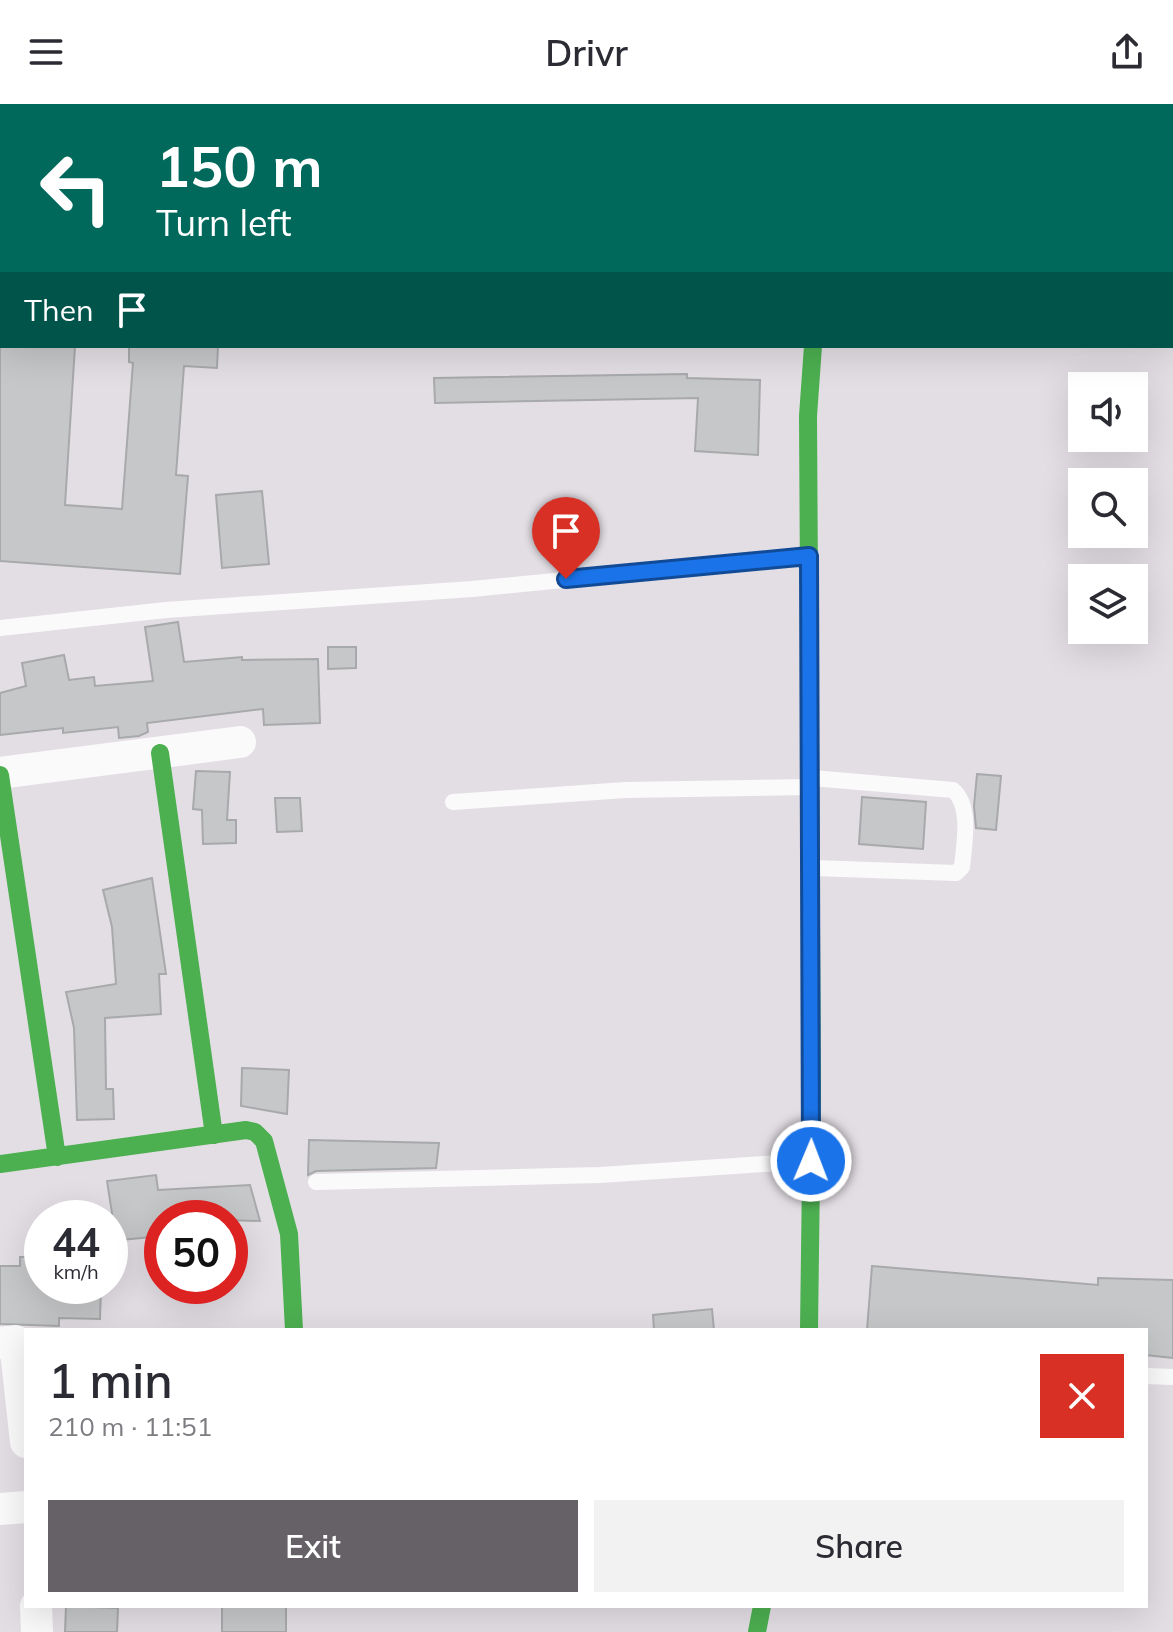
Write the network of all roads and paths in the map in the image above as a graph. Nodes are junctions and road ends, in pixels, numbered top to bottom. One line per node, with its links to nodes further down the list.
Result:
1 (813, 348): 2 (street)
2 (809, 556): 3 (lane); 7 (street)
3 (0, 628)
4 (240, 742): 5 (street)
5 (160, 753): 6 (street); 10 (street)
6 (0, 774): 11 (street)
7 (810, 782): 8 (lane); 9 (street); 9 (lane)
8 (453, 802)
9 (811, 868): 12 (street)
10 (214, 1135): 11 (street); 15 (street)
11 (57, 1157): 13 (street)
12 (811, 1161): 14 (lane); 16 (street)
13 (0, 1164)
14 (316, 1182)
15 (294, 1328)
16 (809, 1328)
17 (0, 1343): 20 (street)
18 (1148, 1376): 19 (lane)
19 (1173, 1377)
20 (24, 1424)
21 (24, 1507): 22 (street)
22 (0, 1509)
23 (36, 1608): 25 (street)
24 (762, 1608): 26 (street)
25 (37, 1632)
26 (757, 1632)

